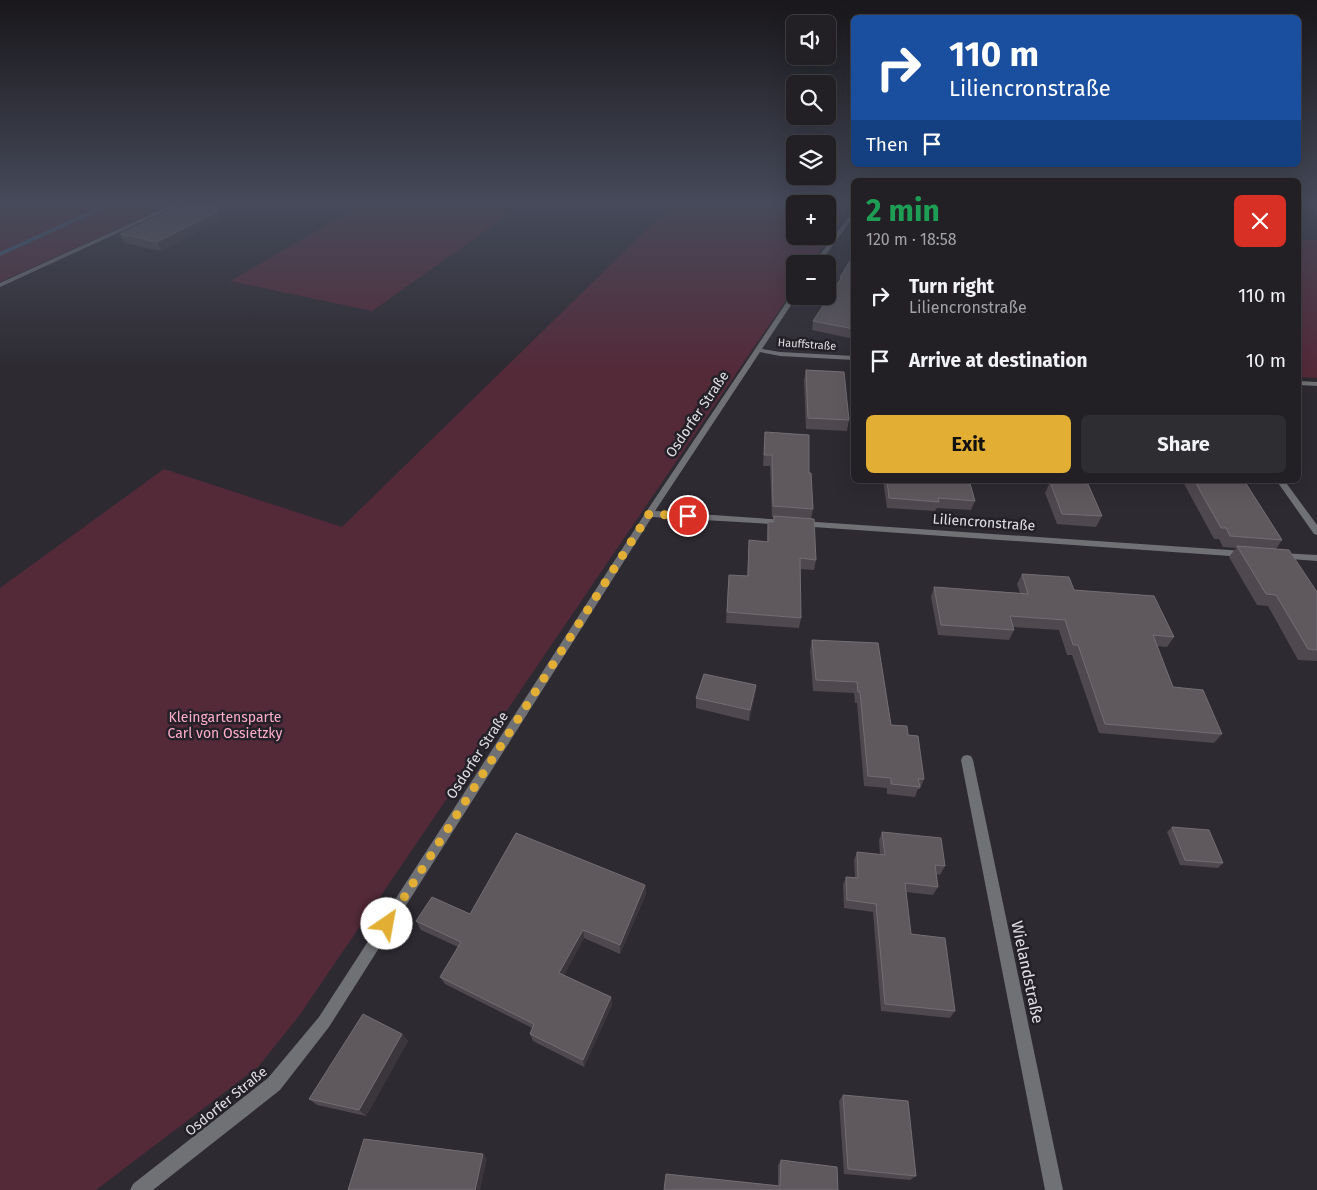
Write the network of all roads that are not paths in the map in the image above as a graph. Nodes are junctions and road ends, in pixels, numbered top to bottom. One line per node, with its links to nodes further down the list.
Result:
1 (59, 259): 2 (street)
2 (0, 285)
3 (788, 305): 4 (street, Osdorfer Straße)
4 (759, 350): 5 (street, Hauffstraße); 9 (street, Osdorfer Straße)
5 (851, 358)
6 (1301, 383): 7 (street)
7 (1317, 384)
8 (1282, 483): 10 (street)
9 (649, 514): 11 (street, Liliencronstraße); 13 (street, Osdorfer Straße)
10 (1317, 532)
11 (1317, 558)
12 (967, 760): 14 (street, Wielandstraße)
13 (139, 1190)
14 (1054, 1190)

